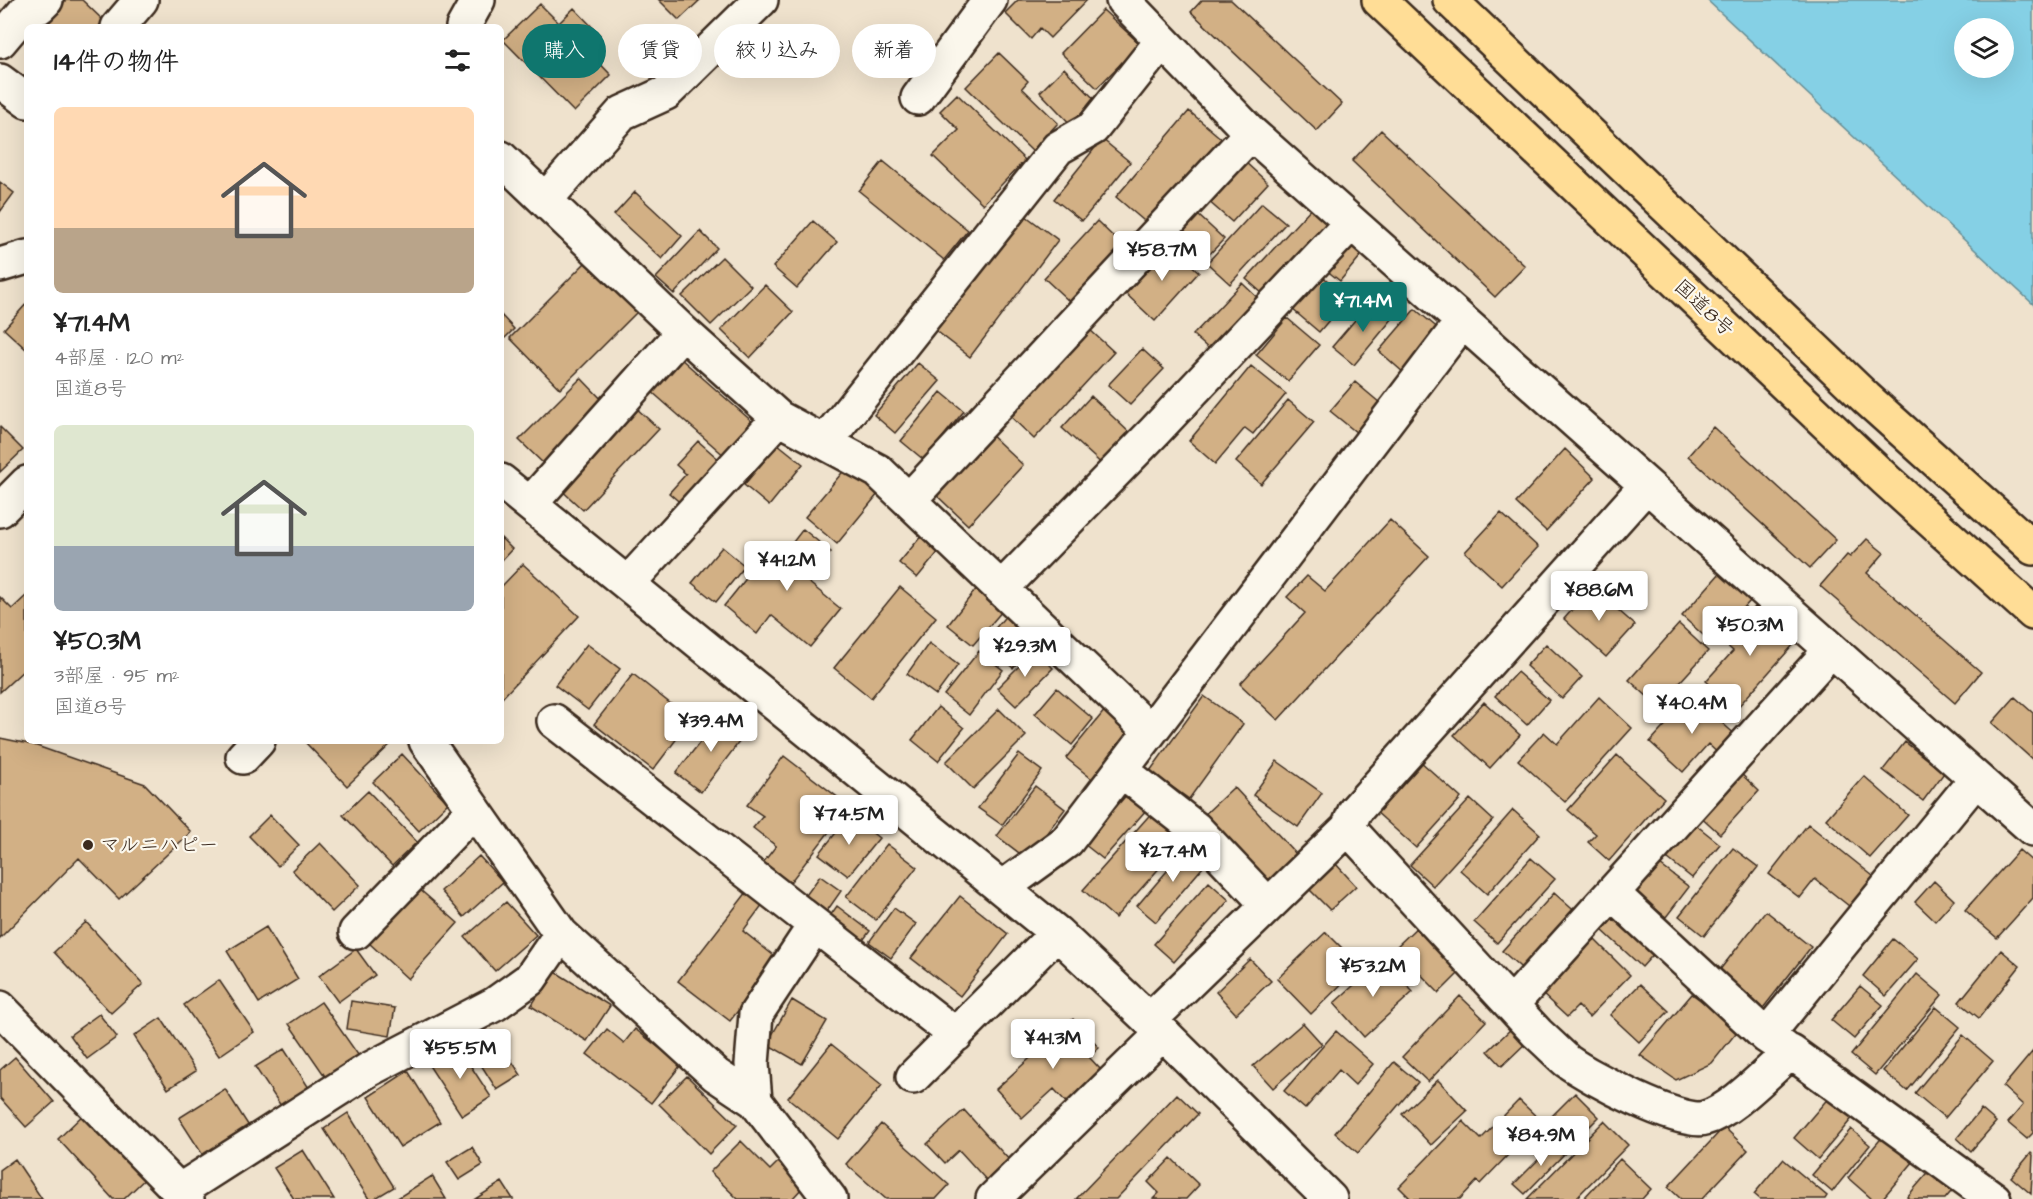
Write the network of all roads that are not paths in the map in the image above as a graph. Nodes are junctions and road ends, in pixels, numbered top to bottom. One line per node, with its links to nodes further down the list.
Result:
1 (141, 0): 9 (street)
2 (478, 0): 10 (street)
3 (761, 0): 18 (street)
4 (990, 0): 14 (street)
5 (1123, 0): 11 (street)
6 (1379, 0): 35 (highway, 国道8号)
7 (1450, 0): 32 (highway)
8 (30, 3): 12 (street)
9 (121, 24)
10 (465, 24)
11 (1162, 41): 16 (street); 25 (street)
12 (0, 42)
13 (0, 81): 15 (street)
14 (918, 98)
15 (24, 99)
16 (1251, 133): 19 (street); 29 (street)
17 (504, 161): 18 (street)
18 (546, 199): 23 (street)
19 (1351, 223): 22 (street); 34 (street)
20 (24, 258): 21 (street)
21 (0, 265)
22 (1462, 322): 27 (street); 38 (street)
23 (683, 332): 24 (street); 30 (street)
24 (779, 418): 25 (street); 33 (street)
25 (825, 442): 29 (street)
26 (504, 483): 30 (street)
27 (1646, 486): 36 (street); 43 (street)
28 (24, 487): 31 (street)
29 (909, 500): 34 (street)
30 (530, 504): 33 (street)
31 (0, 510)
32 (2033, 548)
33 (628, 583): 45 (street)
34 (1002, 588): 38 (street)
35 (2033, 613)
36 (1831, 650): 41 (street); 46 (street)
37 (554, 721): 48 (street)
38 (1150, 731): 40 (street)
39 (428, 744): 42 (street)
40 (1121, 770): 45 (street); 47 (street)
41 (1976, 779): 44 (street); 56 (street)
42 (474, 810): 49 (street); 51 (street)
43 (1348, 828): 47 (street); 52 (street)
44 (2033, 829)
45 (1002, 888): 50 (street)
46 (1612, 892): 52 (street); 56 (street)
47 (1268, 905): 54 (street)
48 (815, 925): 55 (street); 58 (street)
49 (356, 932)
50 (1057, 933): 54 (street); 55 (street)
51 (561, 934): 58 (street); 59 (street)
52 (1511, 1005): 56 (street)
53 (0, 1008): 59 (street)
54 (1156, 1026): 61 (street); 62 (street)
55 (956, 1035): 57 (street)
56 (1778, 1044): 63 (street)
57 (913, 1077)
58 (755, 1101): 60 (street)
59 (174, 1194)
60 (830, 1199)
61 (993, 1199)
62 (1330, 1199)
63 (1994, 1199)

